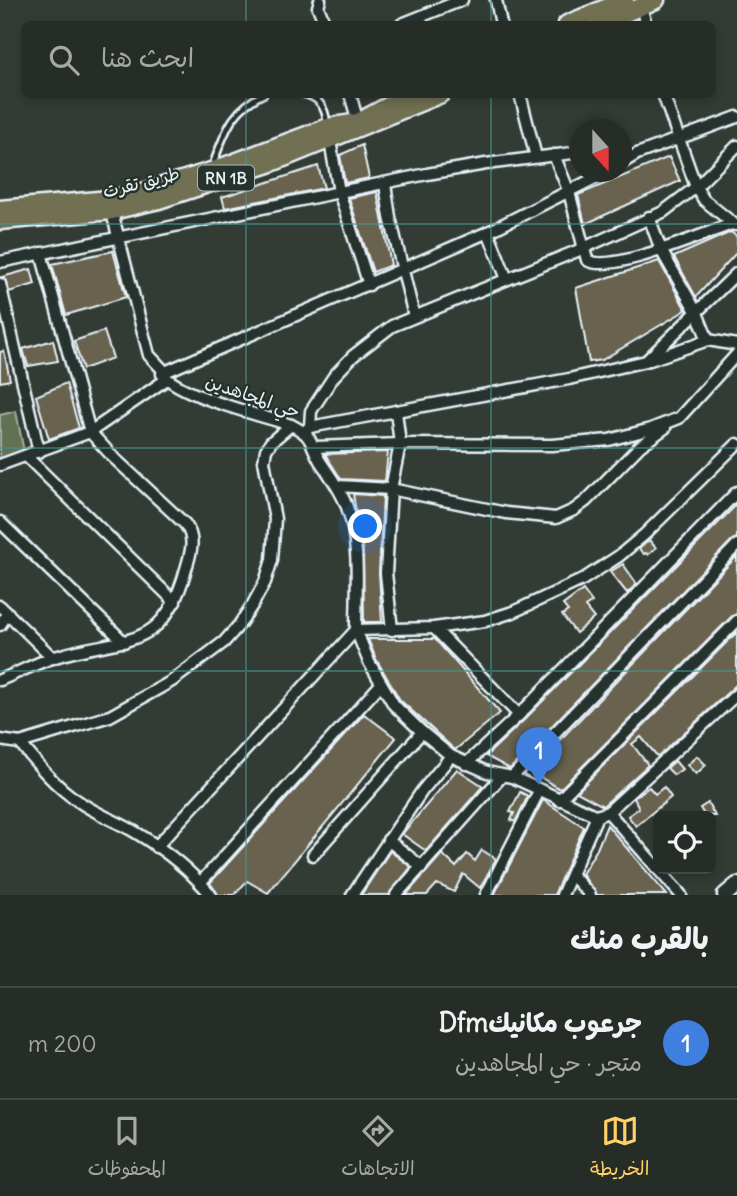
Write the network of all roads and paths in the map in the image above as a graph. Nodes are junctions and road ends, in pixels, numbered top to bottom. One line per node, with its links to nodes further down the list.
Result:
1 (320, 0): 6 (street)
2 (462, 0): 7 (street)
3 (496, 0): 8 (street)
4 (625, 0): 9 (main road)
5 (649, 3): 10 (main road); 11 (street)
6 (324, 21)
7 (410, 21)
8 (500, 21)
9 (574, 21)
10 (608, 21)
11 (646, 21)
12 (258, 98): 30 (lane)
13 (316, 98): 21 (lane)
14 (351, 98): 20 (street)
15 (403, 98): 20 (main road, طريق تقرت / RN 1B)
16 (430, 98): 21 (main road, طريق تقرت / RN 1B)
17 (521, 98): 28 (street)
18 (664, 98): 22 (street)
19 (737, 117): 22 (street)
20 (358, 122): 21 (main road, طريق تقرت / RN 1B)
21 (329, 134): 30 (main road, طريق تقرت / RN 1B); 34 (street)
22 (679, 139): 26 (street); 33 (street)
23 (737, 146): 33 (street)
24 (569, 153): 27 (street)
25 (632, 154): 26 (street)
26 (637, 154): 29 (street)
27 (554, 155): 28 (street); 35 (street)
28 (536, 157): 32 (street)
29 (632, 157)
30 (211, 177): 36 (main road, طريق تقرت / RN 1B)
31 (588, 182): 35 (street)
32 (385, 184): 34 (street); 47 (street)
33 (696, 187): 38 (street); 40 (street)
34 (338, 191): 42 (street); 51 (street)
35 (569, 192): 41 (street); 43 (street)
36 (110, 205): 37 (main road, طريق تقرت / RN 1B); 39 (main road, طريق تقرت / RN 1B); 42 (street)
37 (0, 209)
38 (649, 217): 43 (street); 44 (street)
39 (0, 221)
40 (735, 225): 44 (street)
41 (488, 232): 47 (street); 49 (street)
42 (118, 238): 45 (street); 58 (street)
43 (585, 247): 44 (street); 49 (street)
44 (661, 250): 52 (street)
45 (41, 253): 46 (street); 63 (street)
46 (0, 262)
47 (403, 269): 51 (street); 53 (street)
48 (737, 273): 52 (street)
49 (508, 279): 53 (street)
50 (0, 284): 67 (street)
51 (369, 285): 58 (street)
52 (697, 313): 54 (street); 57 (street)
53 (414, 316): 62 (street)
54 (708, 340): 55 (street); 57 (street)
55 (737, 345)
56 (737, 354): 60 (street)
57 (646, 361): 59 (street)
58 (166, 375): 61 (street, حي المجاهدين); 63 (street)
59 (396, 411): 62 (street); 64 (street)
60 (680, 418): 64 (street); 71 (street)
61 (291, 425): 62 (street, حي المجاهدين); 90 (street)
62 (307, 429): 66 (street, حي المجاهدين)
63 (90, 432): 67 (street); 75 (street)
64 (400, 444): 66 (street); 71 (street)
65 (737, 444): 79 (street)
66 (315, 447): 70 (street, حي المجاهدين)
67 (39, 453): 68 (street)
68 (27, 457): 69 (street); 75 (street)
69 (0, 465)
70 (338, 486): 71 (street); 80 (street, حي المجاهدين)
71 (391, 489): 81 (street)
72 (737, 492): 87 (street)
73 (0, 522): 82 (street)
74 (737, 545): 93 (street)
75 (175, 602): 82 (street)
76 (4, 610): 78 (street); 83 (street)
77 (737, 621): 95 (street)
78 (0, 625)
79 (434, 628): 81 (street); 87 (street)
80 (356, 630): 81 (street); 85 (street, حي المجاهدين); 99 (street)
81 (392, 630)
82 (124, 642): 83 (street)
83 (53, 657): 84 (street)
84 (0, 680)
85 (381, 684): 88 (street, حي المجاهدين); 105 (street)
86 (737, 694): 96 (street)
87 (519, 715): 92 (street)
88 (422, 732): 91 (street, حي المجاهدين); 100 (street)
89 (0, 740): 90 (street)
90 (20, 743): 99 (street)
91 (451, 756): 92 (street, حي المجاهدين); 98 (street)
92 (466, 764): 93 (street, حي المجاهدين)
93 (507, 776): 94 (street, حي المجاهدين); 102 (street)
94 (539, 791): 95 (street, حي المجاهدين); 110 (street)
95 (559, 800): 97 (street, حي المجاهدين)
96 (608, 812): 97 (street); 101 (street)
97 (597, 816): 104 (street)
98 (388, 840): 102 (street); 108 (street)
99 (156, 847): 105 (street)
100 (313, 855)
101 (653, 863)
102 (422, 867): 109 (street)
103 (662, 874): 113 (street)
104 (572, 875): 111 (street); 112 (street)
105 (201, 883): 107 (street)
106 (737, 885): 114 (main road)
107 (211, 895)
108 (352, 895)
109 (396, 895)
110 (486, 895)
111 (562, 895)
112 (590, 895)
113 (681, 895)
114 (725, 895)

